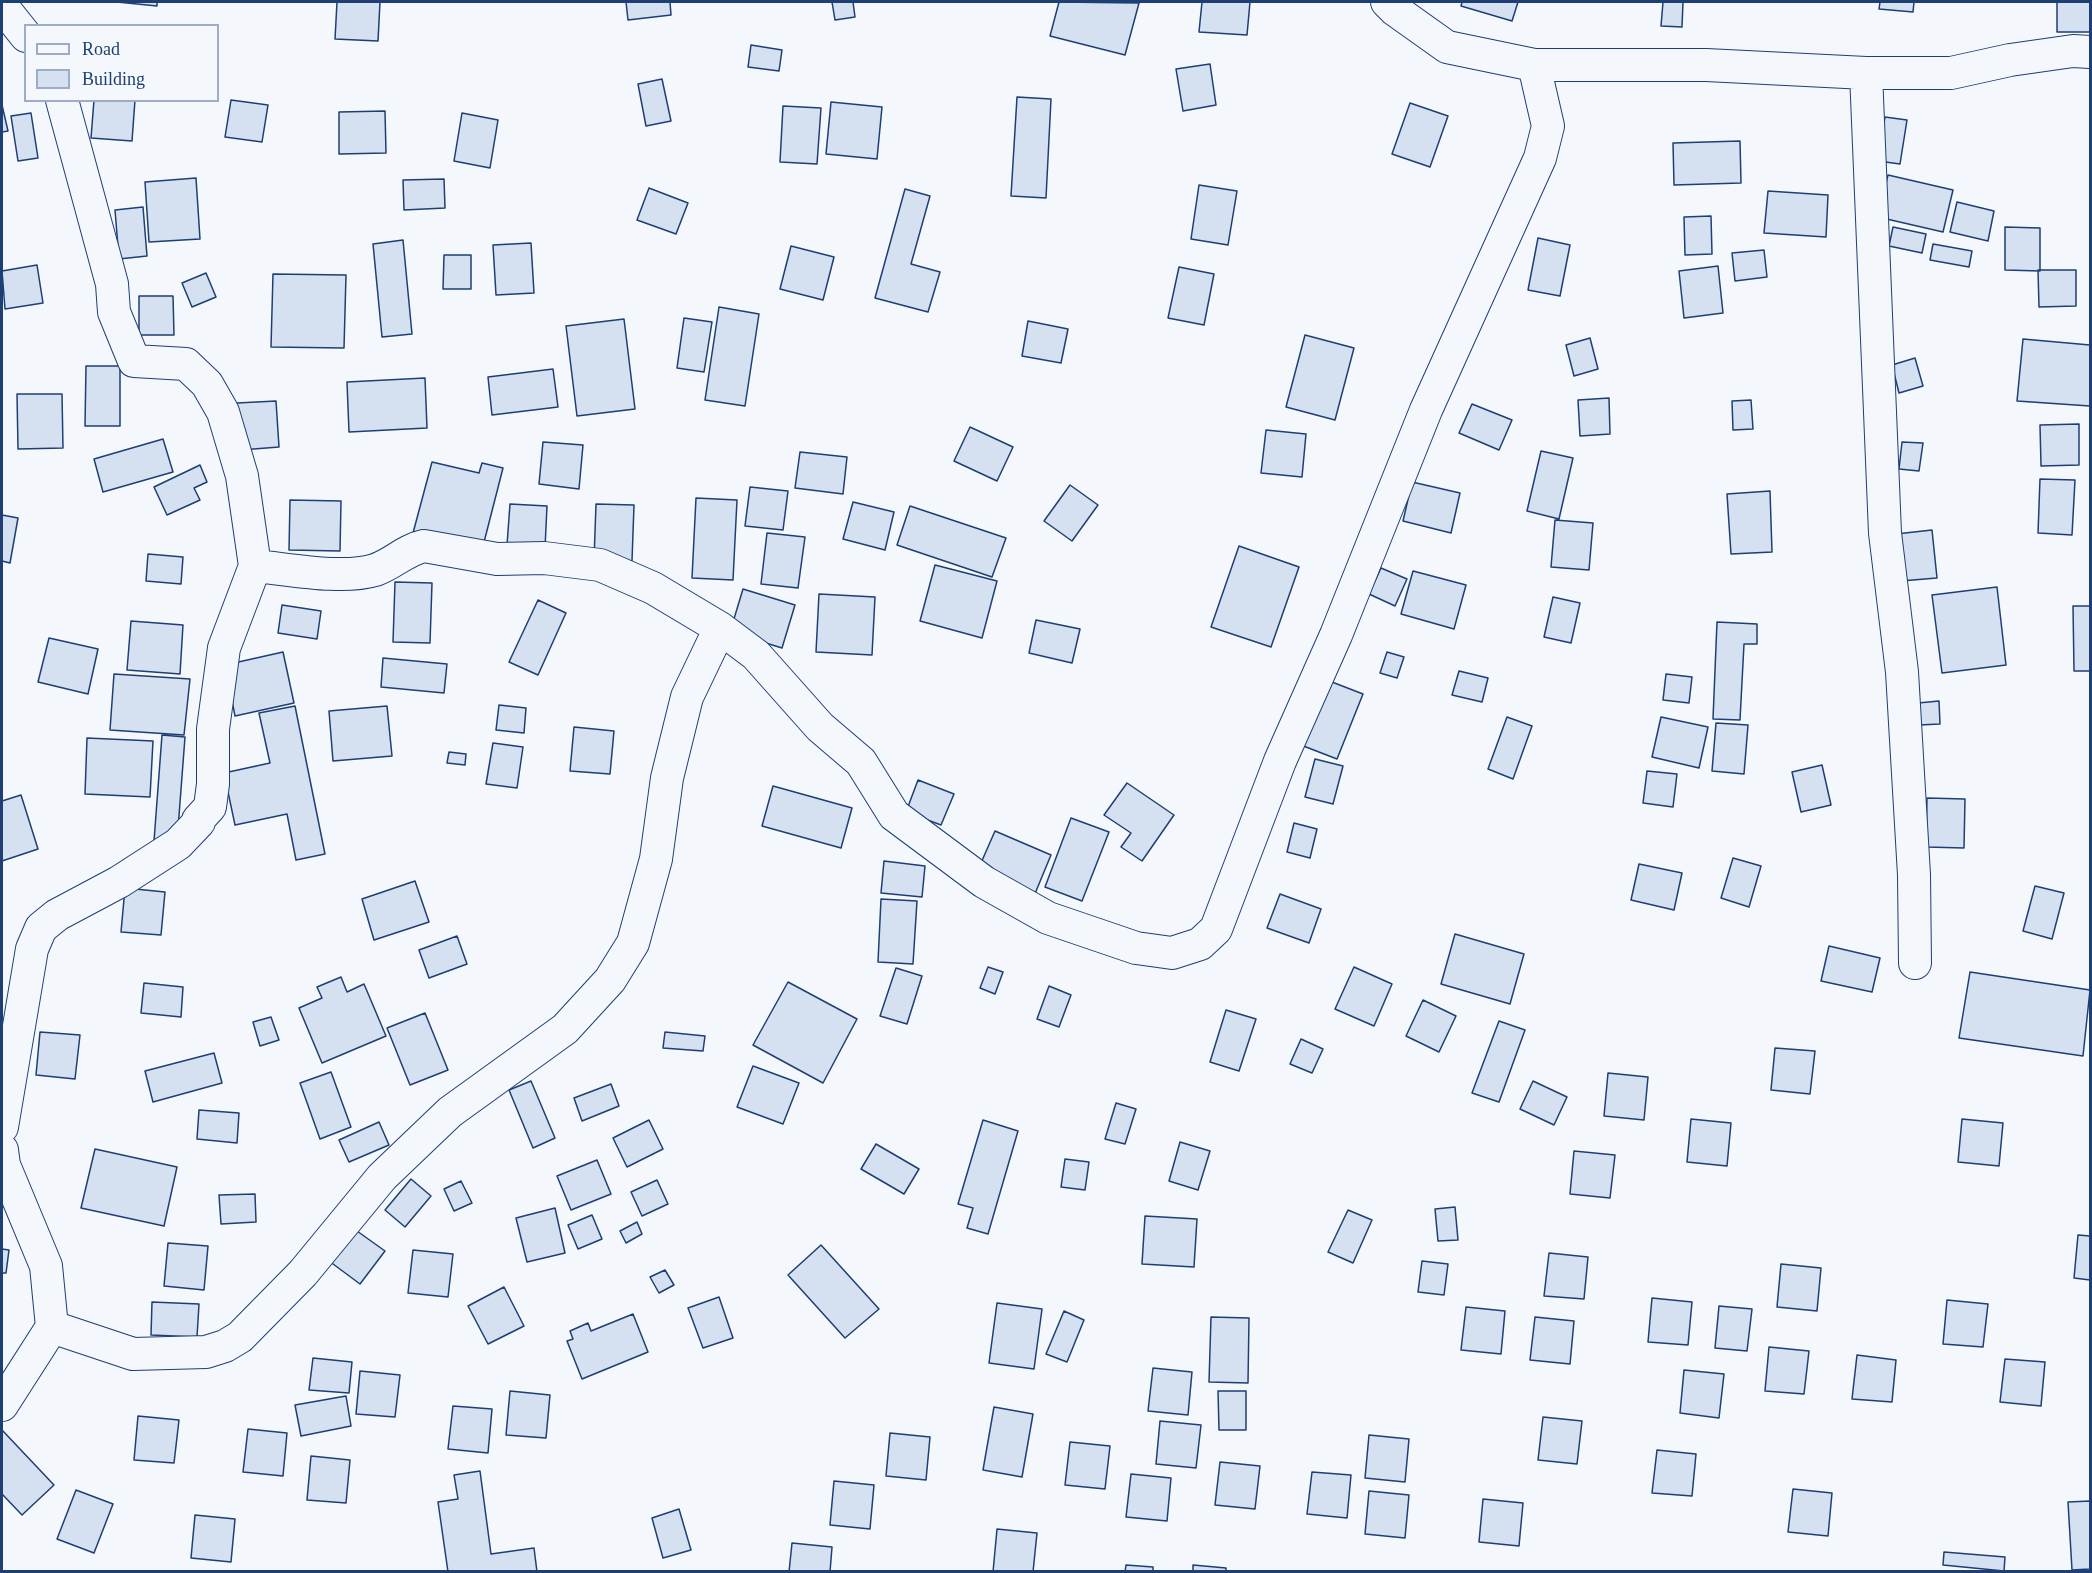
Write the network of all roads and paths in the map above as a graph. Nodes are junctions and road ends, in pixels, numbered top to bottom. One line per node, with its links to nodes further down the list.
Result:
1 (1388, 2): 5 (street)
2 (2, 6): 3 (street)
3 (24, 34)
4 (2091, 52): 6 (street)
5 (1534, 65): 6 (street); 9 (street)
6 (1866, 73): 10 (street)
7 (63, 102): 8 (street)
8 (255, 566): 9 (street); 11 (street)
9 (720, 628): 13 (street)
10 (1915, 963)
11 (2, 1127)
12 (2, 1150): 13 (street)
13 (52, 1327): 14 (street)
14 (2, 1405)

